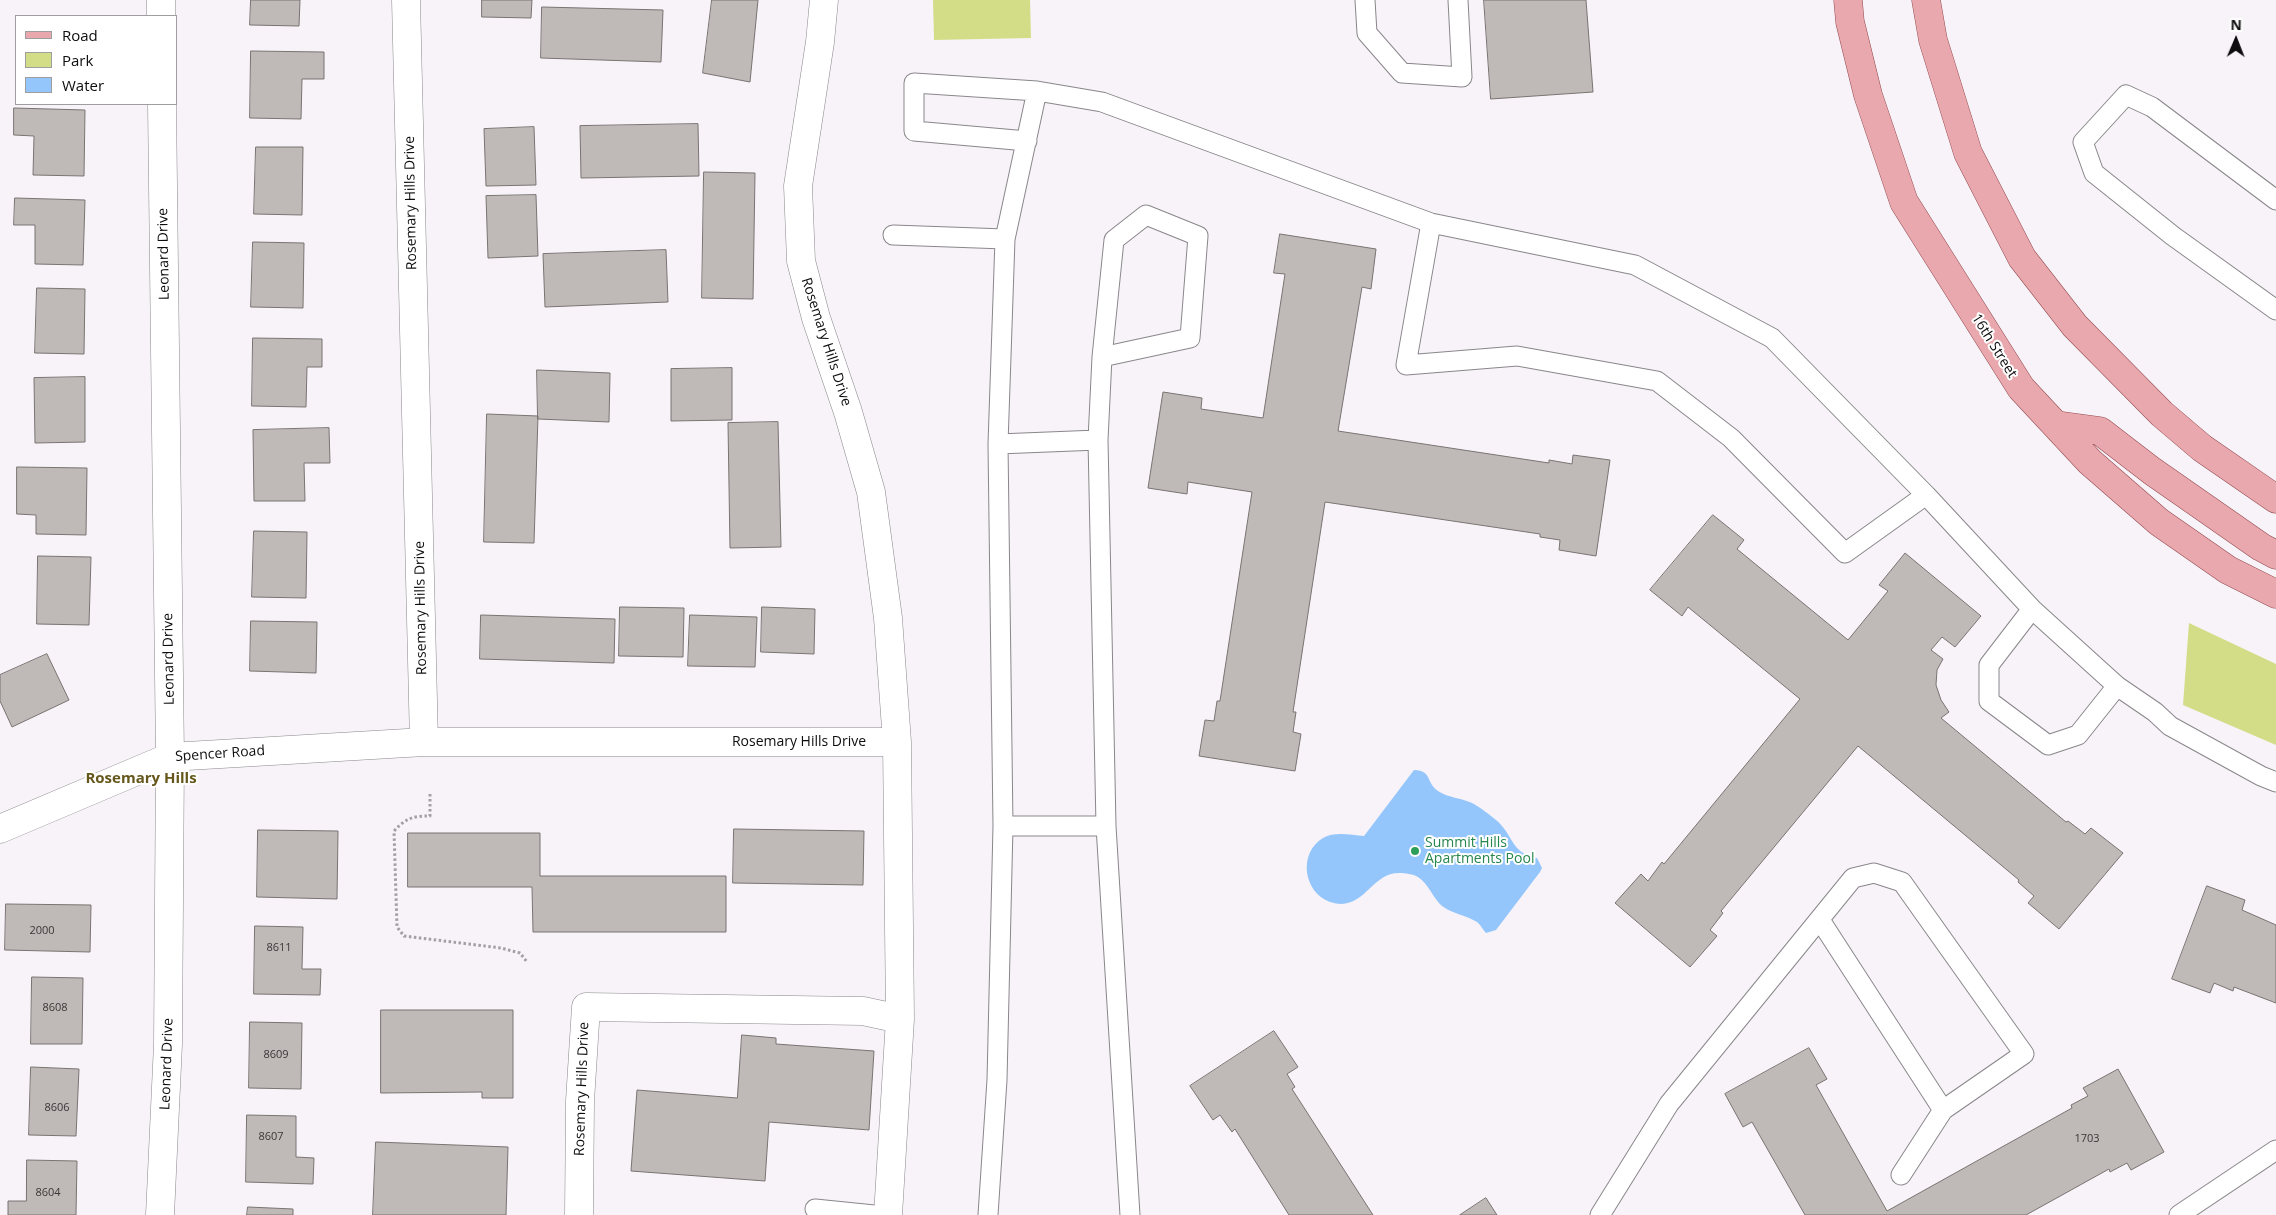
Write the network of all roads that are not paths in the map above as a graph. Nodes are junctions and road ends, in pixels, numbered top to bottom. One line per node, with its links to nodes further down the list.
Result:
1 (161, 0): 8 (street)
2 (406, 0): 27 (street, Rosemary Hills Drive)
3 (824, 0): 28 (street, Rosemary Hills Drive)
4 (1365, 0): 5 (lane)
5 (1458, 0)
6 (1848, 0): 18 (main road, 16th Street)
7 (1926, 0): 22 (main road)
8 (161, 15)
9 (1037, 91): 11 (lane); 11 (lane); 13 (lane)
10 (162, 105): 29 (street, Leonard Drive)
11 (1027, 141): 15 (lane)
12 (2276, 200): 16 (lane)
13 (1431, 223): 21 (lane); 21 (lane)
14 (893, 235): 15 (lane)
15 (1005, 239): 20 (lane)
16 (2276, 310)
17 (1102, 357): 17 (lane); 19 (lane)
18 (2056, 425): 23 (main road); 24 (main road, 16th Street)
19 (1098, 440): 20 (lane); 32 (lane)
20 (998, 444): 31 (lane)
21 (1926, 495): 25 (lane)
22 (2276, 500)
23 (2276, 555)
24 (2276, 594)
25 (2032, 609): 26 (lane); 26 (lane)
26 (2117, 686): 30 (lane)
27 (424, 742): 28 (street, Rosemary Hills Drive); 29 (street, Spencer Road)
28 (897, 742): 35 (street, Rosemary Hills Drive)
29 (170, 757): 33 (street, Spencer Road); 40 (street, Leonard Drive)
30 (2276, 782)
31 (1003, 826): 32 (lane); 44 (lane)
32 (1106, 826): 45 (lane)
33 (0, 828)
34 (1820, 920): 36 (lane); 36 (lane); 46 (lane)
35 (900, 1019): 41 (street, Rosemary Hills Drive); 43 (street, Rosemary Hills Drive)
36 (1943, 1110): 38 (lane)
37 (2276, 1150): 47 (lane)
38 (1901, 1175)
39 (815, 1209): 42 (lane)
40 (160, 1215)
41 (579, 1215)
42 (874, 1215)
43 (888, 1215)
44 (988, 1215)
45 (1130, 1215)
46 (1600, 1215)
47 (2179, 1215)

